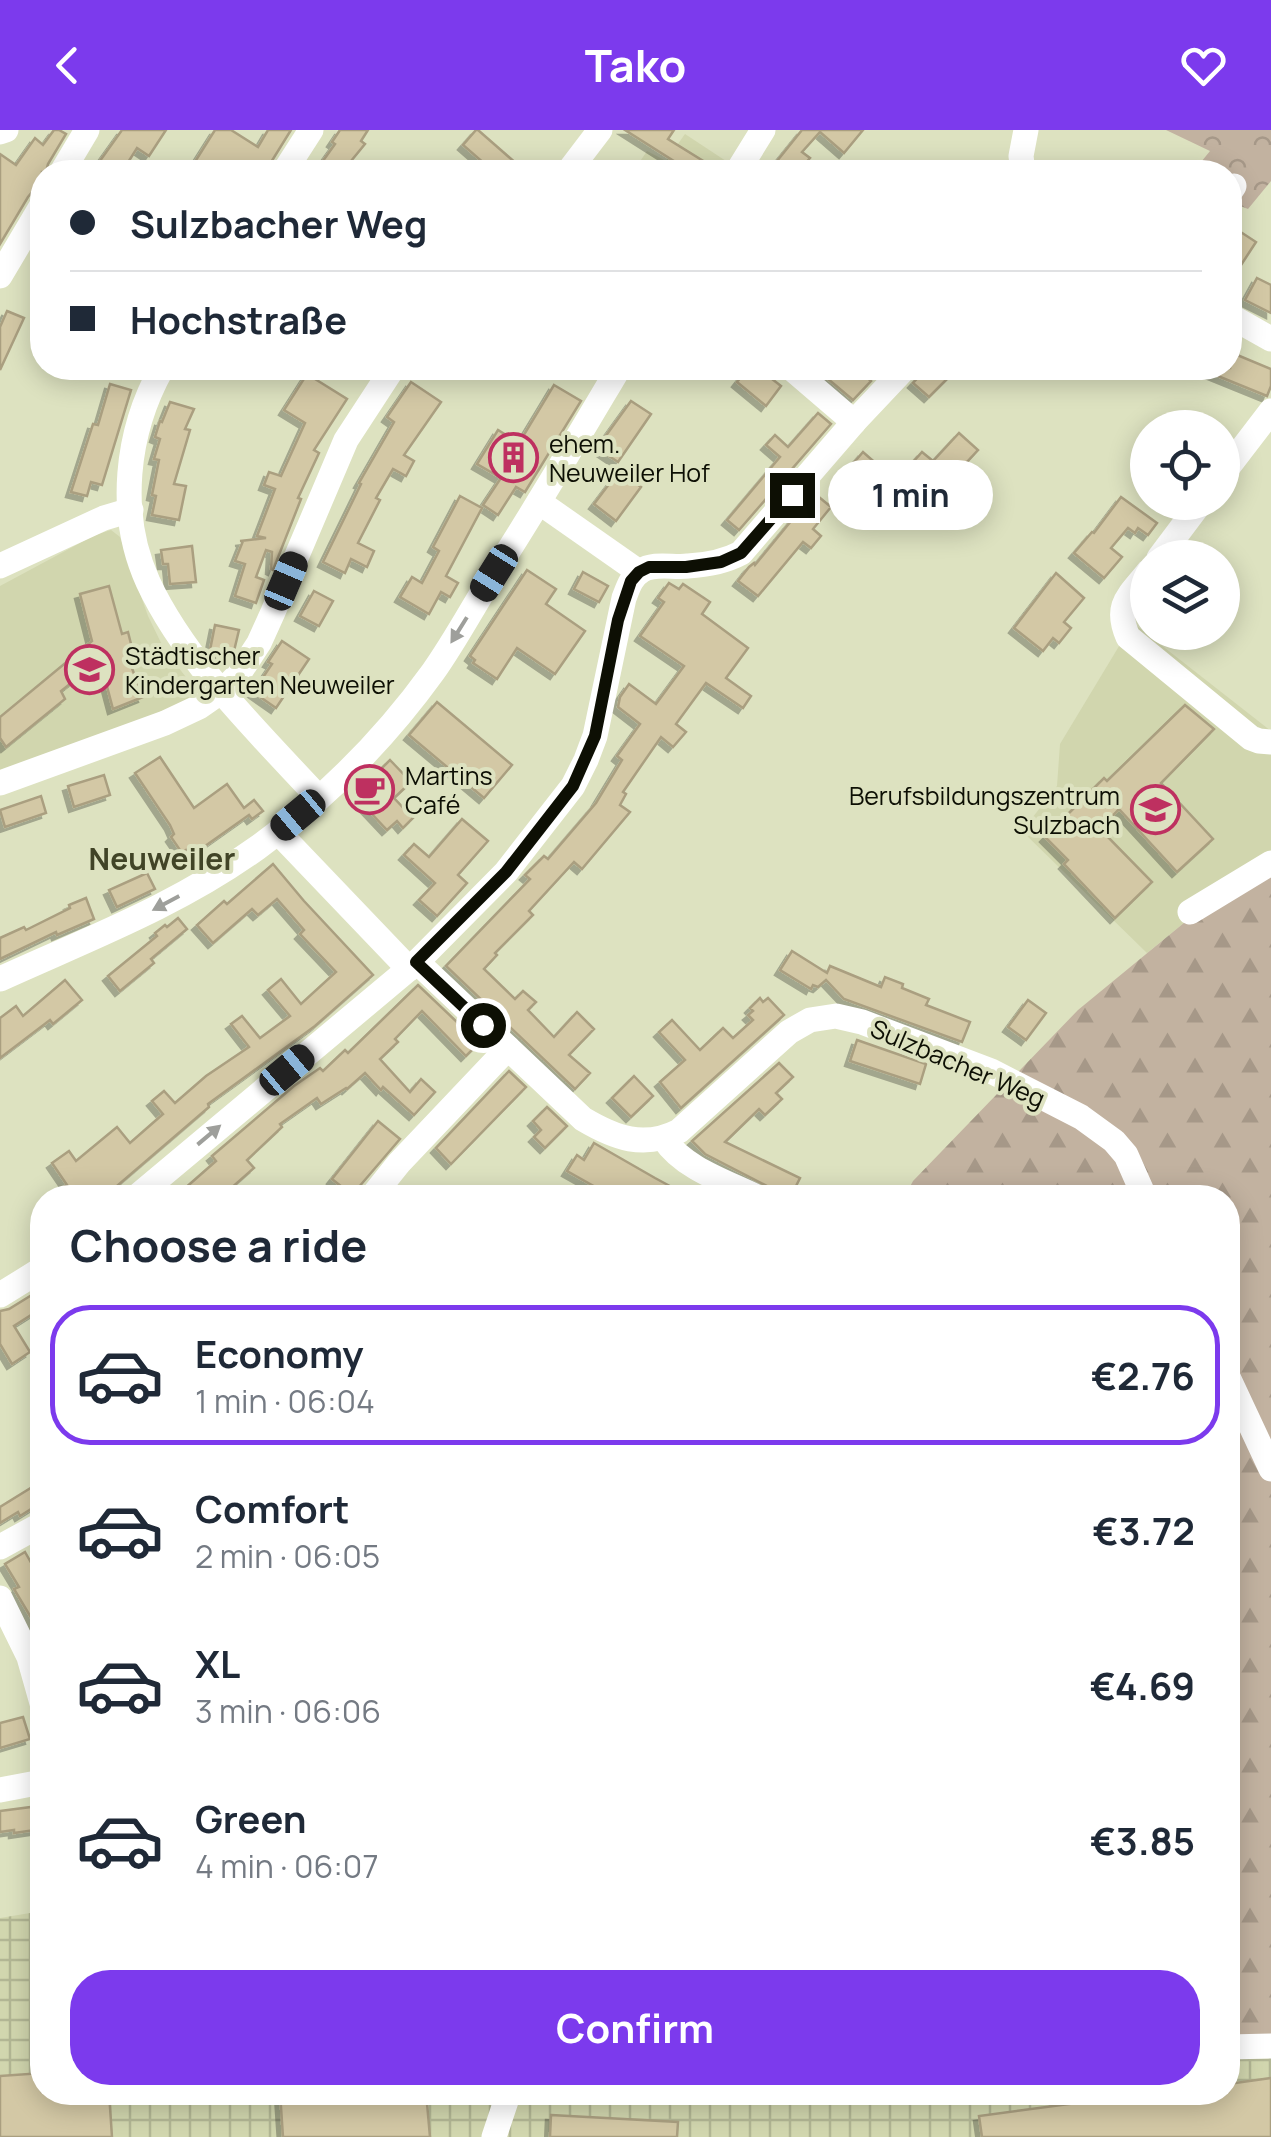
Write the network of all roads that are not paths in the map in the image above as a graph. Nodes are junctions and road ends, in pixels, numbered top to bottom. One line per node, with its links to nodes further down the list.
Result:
1 (87, 130): 6 (street)
2 (311, 130): 7 (street)
3 (600, 130): 8 (street)
4 (763, 130): 9 (street)
5 (1026, 130): 10 (street)
6 (69, 160)
7 (292, 160)
8 (577, 160)
9 (744, 160)
10 (1022, 160)
11 (30, 225): 12 (street)
12 (0, 276)
13 (1242, 323): 14 (street)
14 (1271, 339)
15 (156, 380): 24 (street)
16 (385, 380): 30 (street)
17 (613, 380): 23 (street)
18 (805, 380): 21 (street)
19 (894, 380): 21 (street)
20 (1271, 411): 22 (street)
21 (854, 422): 26 (street)
22 (1240, 451)
23 (539, 502): 26 (street); 33 (street, one-way to 33)
24 (131, 510): 25 (street); 30 (street)
25 (0, 566)
26 (639, 572): 37 (street)
27 (1130, 595): 28 (street)
28 (1130, 638)
29 (1145, 650): 31 (street)
30 (222, 691): 32 (street); 33 (street)
31 (1271, 742)
32 (0, 783)
33 (319, 798): 34 (street)
34 (278, 832): 37 (street); 38 (street, one-way to 38)
35 (1271, 862): 36 (street)
36 (1190, 912)
37 (413, 966): 39 (street); 41 (street, one-way to 37)
38 (0, 979)
39 (508, 1048): 40 (street); 42 (street)
40 (664, 1139): 43 (street); 44 (street, Sulzbacher Weg)
41 (150, 1185)
42 (382, 1185)
43 (733, 1185)
44 (1139, 1185)
45 (30, 1277): 46 (street)
46 (0, 1296)
47 (1240, 1403): 48 (street)
48 (1271, 1469)
49 (30, 1531): 50 (street)
50 (0, 1547)
51 (0, 1598): 52 (street)
52 (30, 1661)
53 (30, 1784): 54 (street)
54 (0, 1790)
55 (1271, 2046): 56 (street)
56 (1240, 2047)
57 (505, 2105): 58 (street)
58 (494, 2137)

